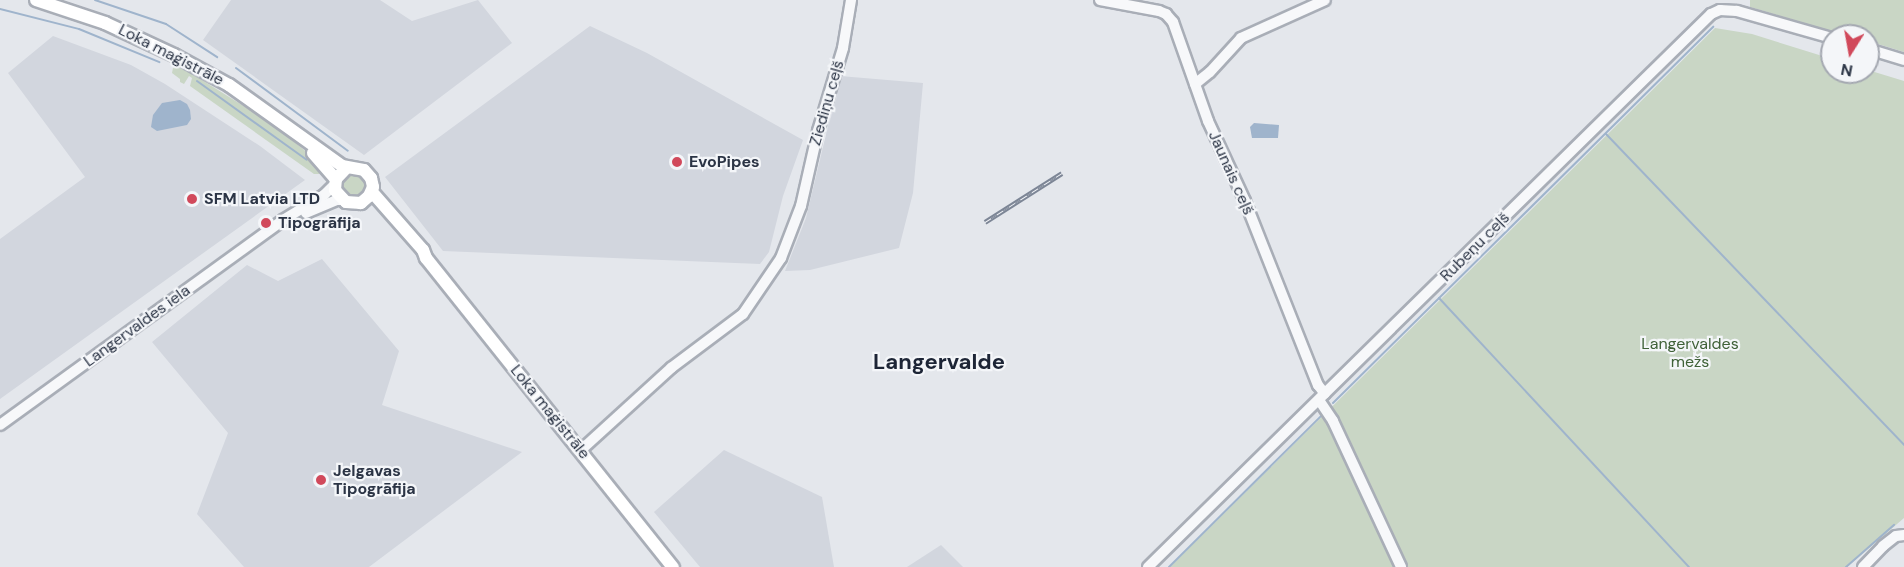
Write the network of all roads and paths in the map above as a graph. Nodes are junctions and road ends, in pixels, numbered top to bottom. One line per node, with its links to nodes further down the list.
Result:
1 (36, 0): 10 (main road, Loka maģistrāle)
2 (851, 0): 20 (street, Ziediņu ceļš)
3 (1100, 0): 9 (street, Jaunais ceļš)
4 (1325, 0): 9 (street)
5 (1724, 5): 6 (street, Rubeņu ceļš); 18 (street, Rubeņu ceļš)
6 (1820, 34)
7 (1880, 53): 8 (street)
8 (1904, 60)
9 (1195, 84): 18 (street, Jaunais ceļš)
10 (295, 132): 11 (main road, Loka maģistrāle); 12 (main road, Loka maģistrāle)
11 (347, 167): 12 (main road); 13 (main road, Loka maģistrāle)
12 (335, 182): 14 (main road, Loka maģistrāle); 16 (street, Langervaldes iela)
13 (372, 192): 15 (main road); 17 (main road, Loka maģistrāle)
14 (342, 200): 15 (main road, Loka maģistrāle); 16 (street, Langervaldes iela)
15 (361, 203): 17 (main road, Loka maģistrāle)
16 (276, 227): 19 (street, Langervaldes iela)
17 (426, 258): 20 (main road, Loka maģistrāle)
18 (1322, 397): 24 (street, Rubeņu ceļš); 25 (street, Jaunais ceļš)
19 (0, 425)
20 (581, 450): 23 (main road, Loka maģistrāle)
21 (1904, 535): 22 (street)
22 (1870, 565)
23 (673, 567)
24 (1148, 567)
25 (1401, 567)

